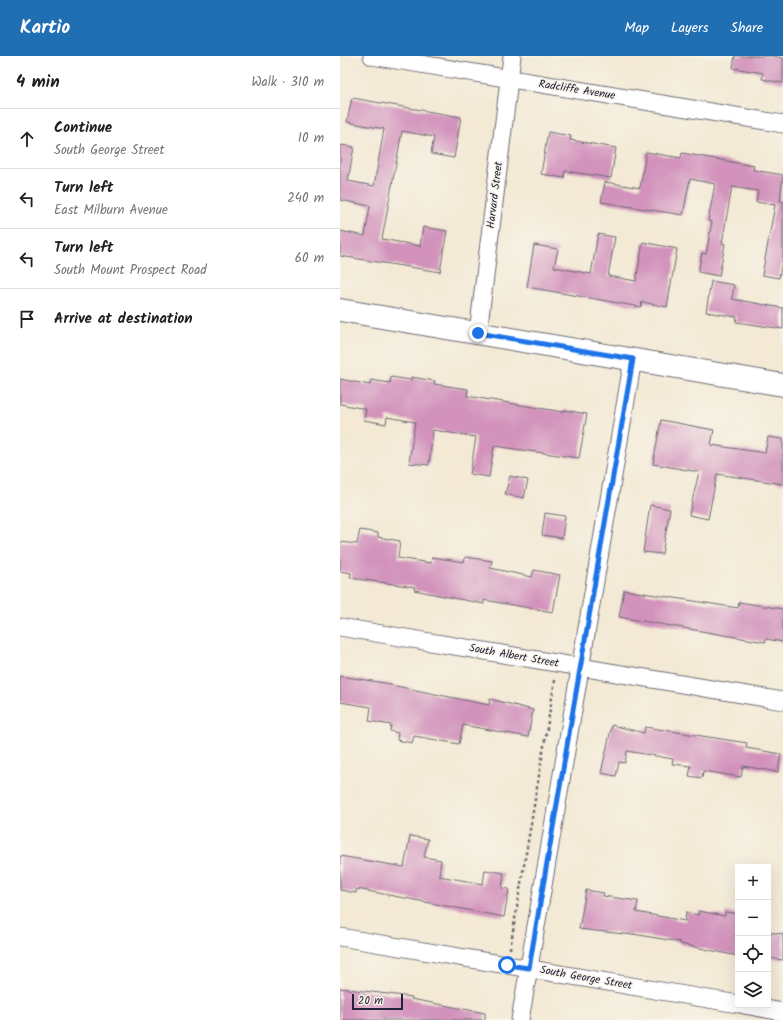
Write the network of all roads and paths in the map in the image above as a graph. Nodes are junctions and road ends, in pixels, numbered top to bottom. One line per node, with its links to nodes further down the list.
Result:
1 (372, 56): 3 (street, Radcliffe Avenue)
2 (512, 56): 3 (street, Harvard Street)
3 (509, 79): 4 (street, Radcliffe Avenue); 6 (street, Harvard Street)
4 (783, 124)
5 (340, 310): 6 (main road)
6 (478, 333): 7 (main road)
7 (633, 359): 8 (main road); 10 (street)
8 (783, 384)
9 (340, 627): 10 (street, South Albert Street)
10 (580, 668): 12 (street, South Albert Street); 15 (street)
11 (557, 674): 14 (path)
12 (783, 701)
13 (340, 937): 15 (street, South George Street)
14 (509, 954)
15 (529, 968): 16 (street, South George Street); 19 (street)
16 (735, 1003)
17 (761, 1008): 18 (street)
18 (783, 1012)
19 (520, 1020)

